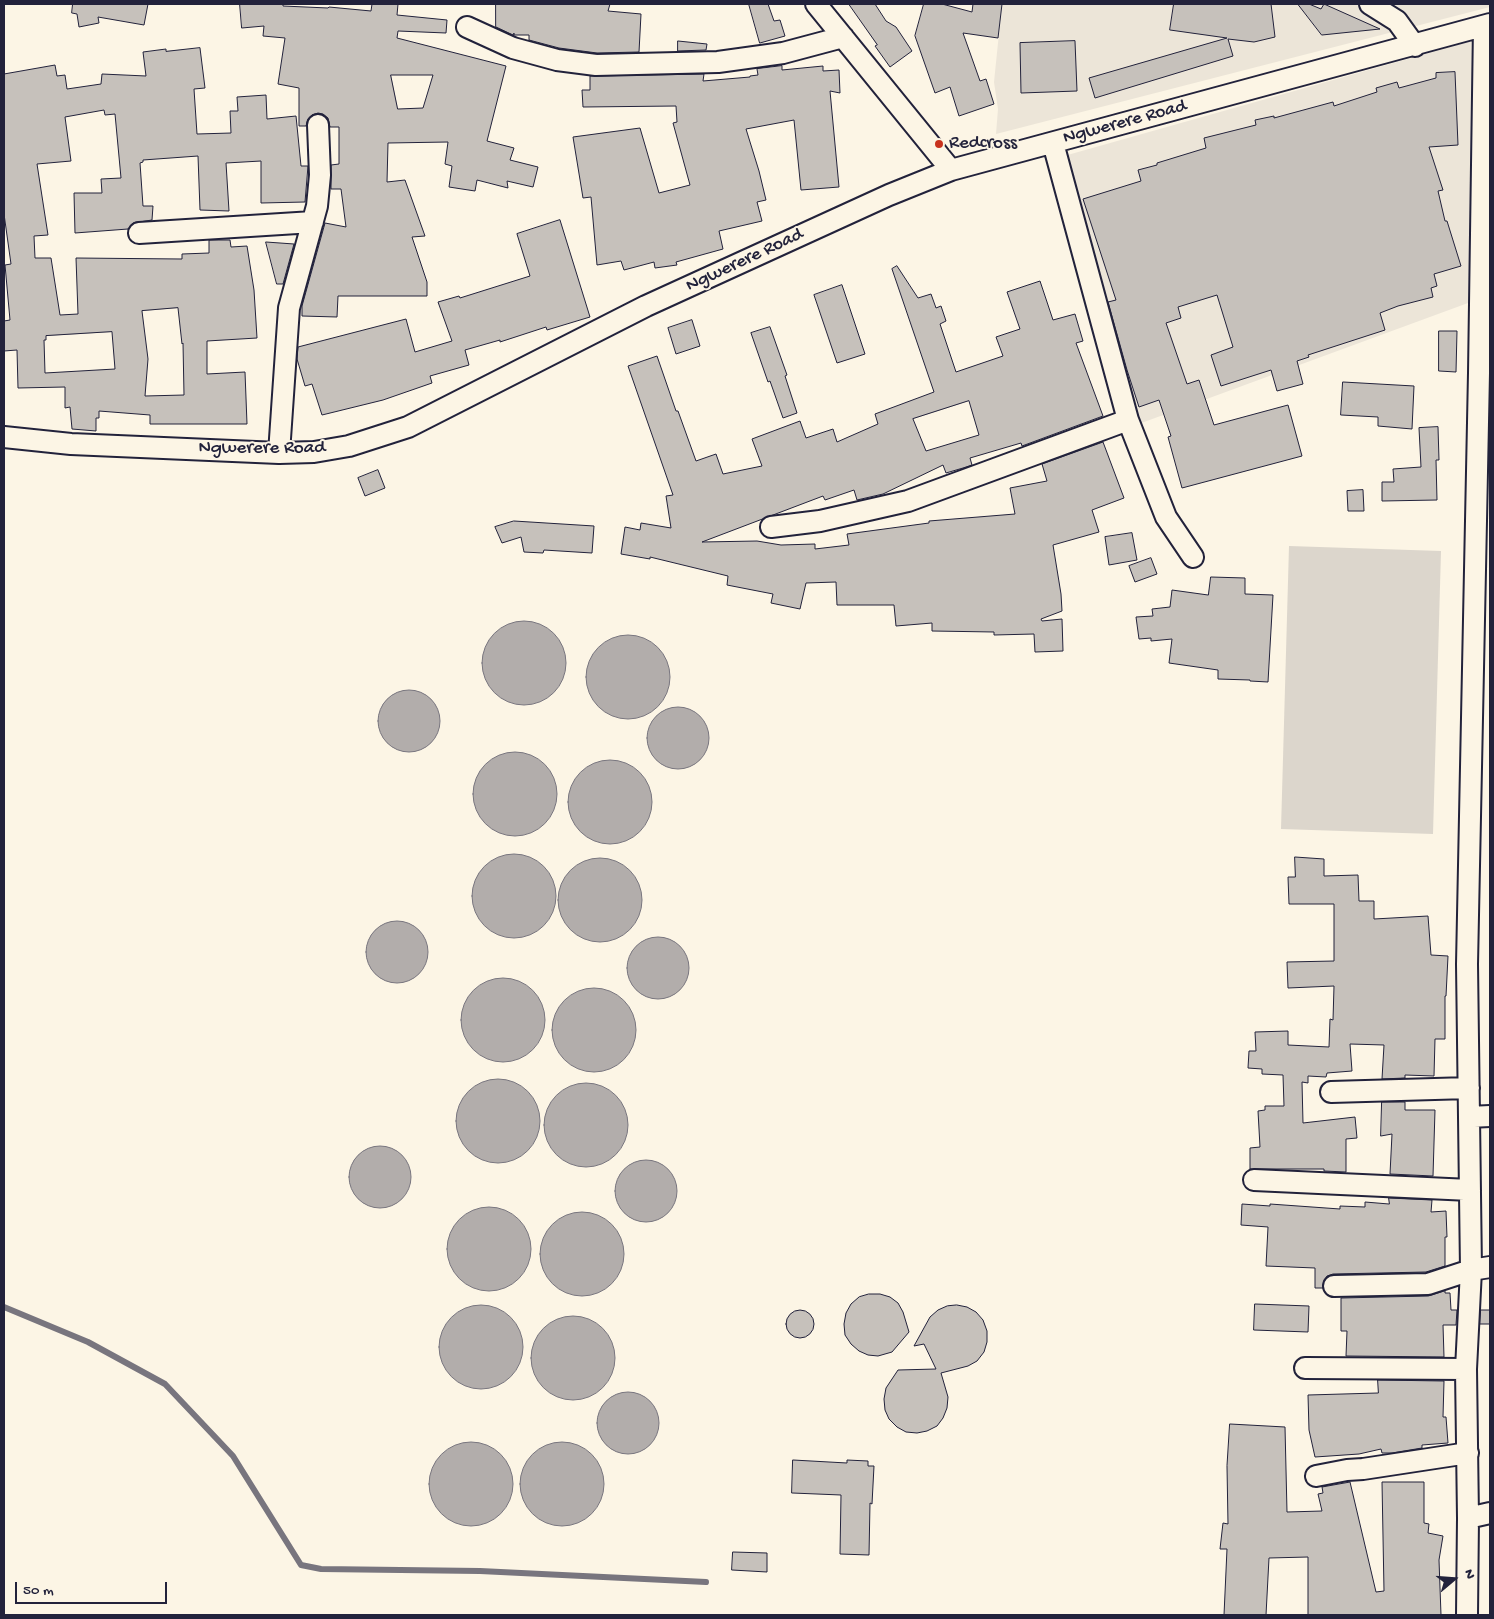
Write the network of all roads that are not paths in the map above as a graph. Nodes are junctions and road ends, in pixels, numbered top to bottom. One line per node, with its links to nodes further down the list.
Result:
1 (816, 4): 5 (street)
2 (1370, 4): 6 (street)
3 (1487, 25): 6 (street, Ngwerere Road); 12 (street)
4 (467, 27): 5 (street)
5 (843, 37): 9 (street)
6 (1415, 46): 8 (street, Ngwerere Road)
7 (318, 124): 10 (street)
8 (1052, 143): 9 (street, Ngwerere Road); 13 (street)
9 (951, 170): 15 (street, Ngwerere Road)
10 (313, 222): 11 (street); 15 (street)
11 (138, 233)
12 (1485, 373): 18 (street)
13 (1128, 420): 16 (street); 17 (street)
14 (4, 437): 15 (street, Ngwerere Road)
15 (279, 453)
16 (771, 527)
17 (1193, 557)
18 (1482, 675): 19 (street)
19 (1469, 1088): 20 (street); 22 (street)
20 (1331, 1092)
21 (1490, 1116): 22 (street)
22 (1469, 1117): 24 (street)
23 (1254, 1180): 24 (street)
24 (1470, 1190): 25 (street)
25 (1480, 1268): 26 (street); 28 (street)
26 (1334, 1286)
27 (1305, 1368): 28 (street)
28 (1466, 1369): 29 (street)
29 (1468, 1453): 30 (street); 32 (street)
30 (1316, 1476)
31 (1490, 1513): 32 (street)
32 (1468, 1518): 33 (street)
33 (1467, 1615)

